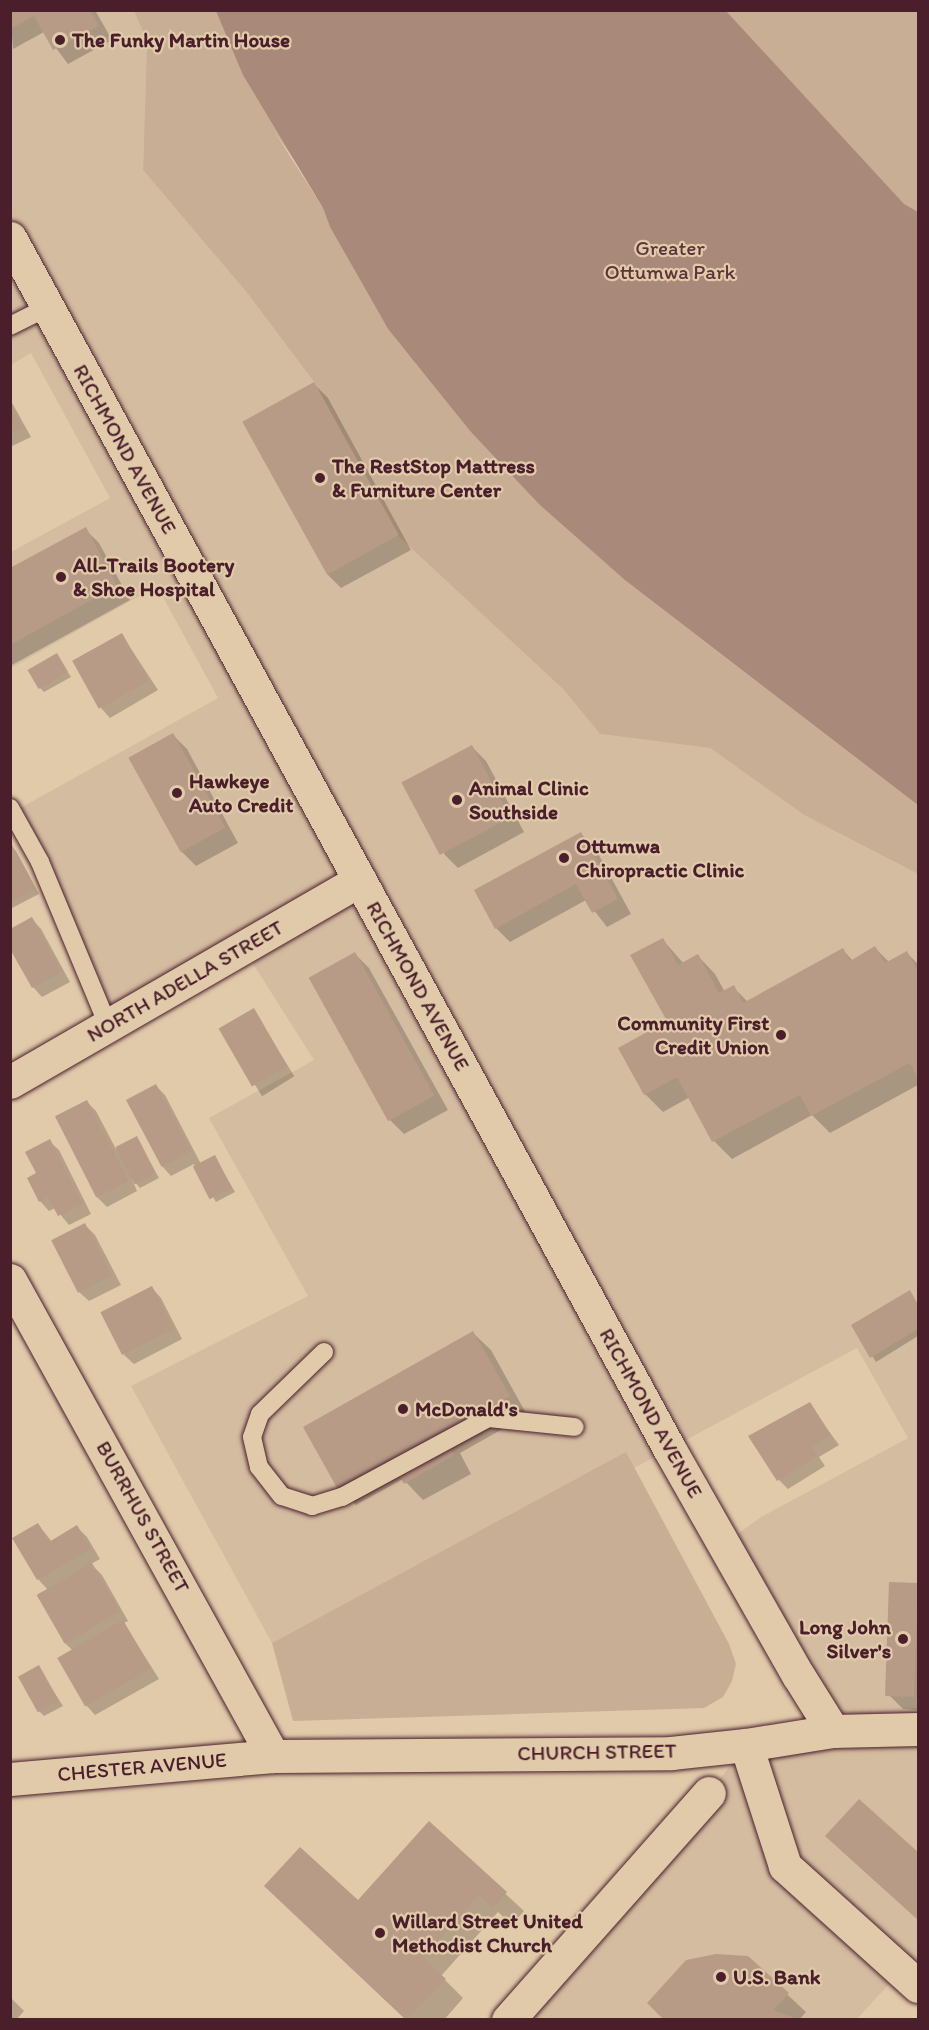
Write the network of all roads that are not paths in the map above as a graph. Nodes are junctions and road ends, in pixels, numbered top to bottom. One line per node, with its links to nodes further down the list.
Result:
1 (10, 238): 2 (street, RICHMOND AVENUE)
2 (48, 307): 3 (lane); 5 (street, RICHMOND AVENUE)
3 (10, 326)
4 (10, 808): 6 (lane)
5 (360, 880): 6 (street, NORTH ADELLA STREET); 12 (street, RICHMOND AVENUE)
6 (108, 1025): 7 (street, NORTH ADELLA STREET)
7 (10, 1082)
8 (10, 1280): 14 (street, BURRHUS STREET)
9 (324, 1352): 10 (lane)
10 (575, 1427)
11 (918, 1729): 12 (street, CHURCH STREET)
12 (833, 1731): 13 (street, CHURCH STREET)
13 (746, 1745): 14 (street, CHURCH STREET); 17 (street)
14 (273, 1756): 15 (street, CHESTER AVENUE)
15 (11, 1780)
16 (709, 1793): 18 (street)
17 (918, 1986)
18 (508, 2019)

